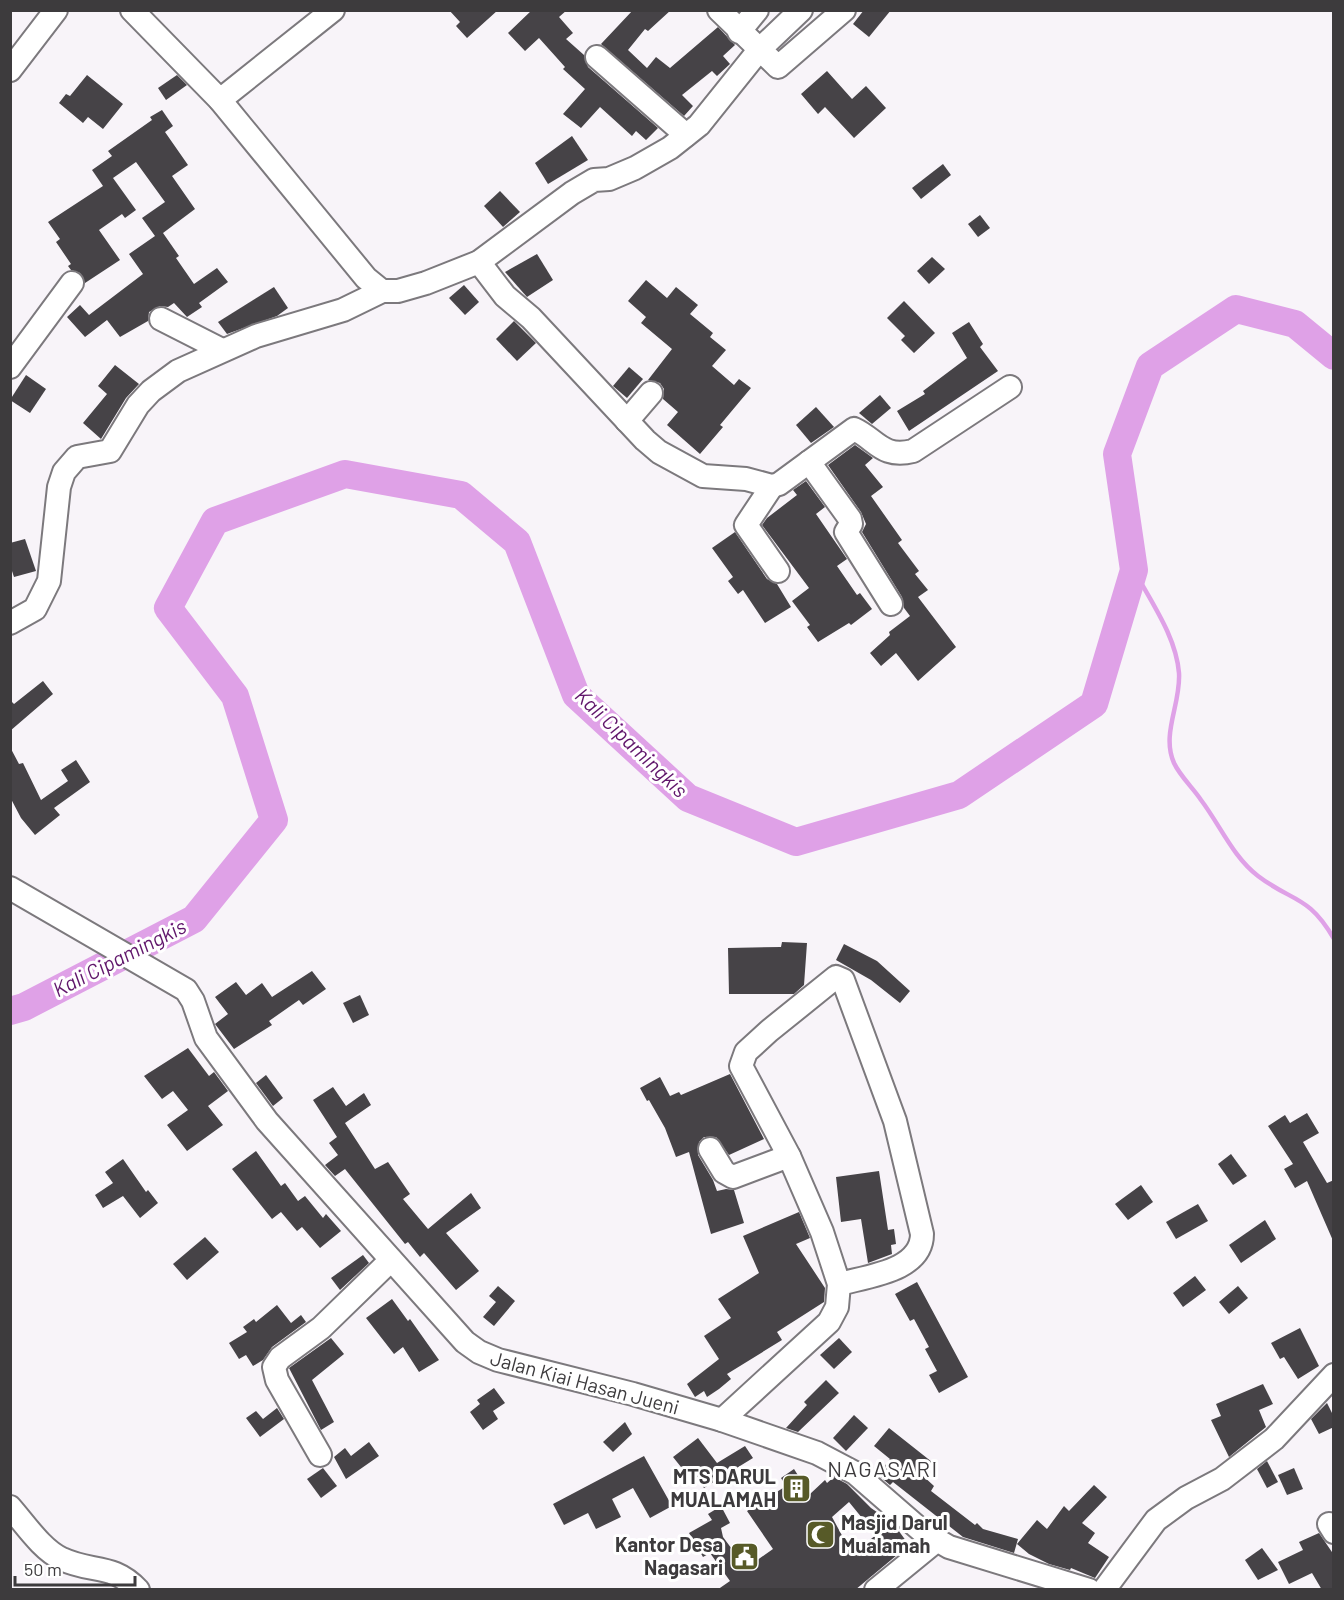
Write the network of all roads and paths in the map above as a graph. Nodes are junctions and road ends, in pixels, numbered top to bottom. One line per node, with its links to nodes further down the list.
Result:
1 (56, 10): 11 (street)
2 (132, 10): 12 (street)
3 (333, 10): 12 (street)
4 (719, 10): 8 (street)
5 (757, 10): 8 (street)
6 (801, 10): 9 (street)
7 (844, 10): 9 (street)
8 (739, 32): 9 (street)
9 (760, 49): 13 (street)
10 (597, 57): 13 (street)
11 (10, 70)
12 (220, 100): 16 (street)
13 (686, 135): 14 (street)
14 (479, 262): 16 (street); 22 (street)
15 (72, 283): 19 (street)
16 (382, 291): 18 (street)
17 (161, 319): 18 (street)
18 (222, 350): 27 (street)
19 (10, 367)
20 (1010, 387): 23 (street)
21 (651, 393): 22 (street)
22 (627, 421): 24 (street)
23 (809, 462): 24 (street); 26 (street)
24 (771, 486): 25 (street)
25 (778, 571)
26 (891, 604)
27 (10, 623)
28 (10, 888): 31 (street, Jalan Kiai Hasan Jueni)
29 (710, 1149): 30 (street)
30 (789, 1156): 32 (street); 32 (street)
31 (391, 1260): 34 (street, Jalan Kiai Hasan Jueni); 35 (street)
32 (839, 1284): 34 (street)
33 (1334, 1375): 41 (street)
34 (722, 1420): 37 (street, Jalan Kiai Hasan Jueni)
35 (320, 1455)
36 (10, 1507): 38 (street)
37 (936, 1541): 39 (street); 40 (street, Jalan Kiai Hasan Jueni)
38 (138, 1590)
39 (876, 1590)
40 (1089, 1590)
41 (1104, 1590)

